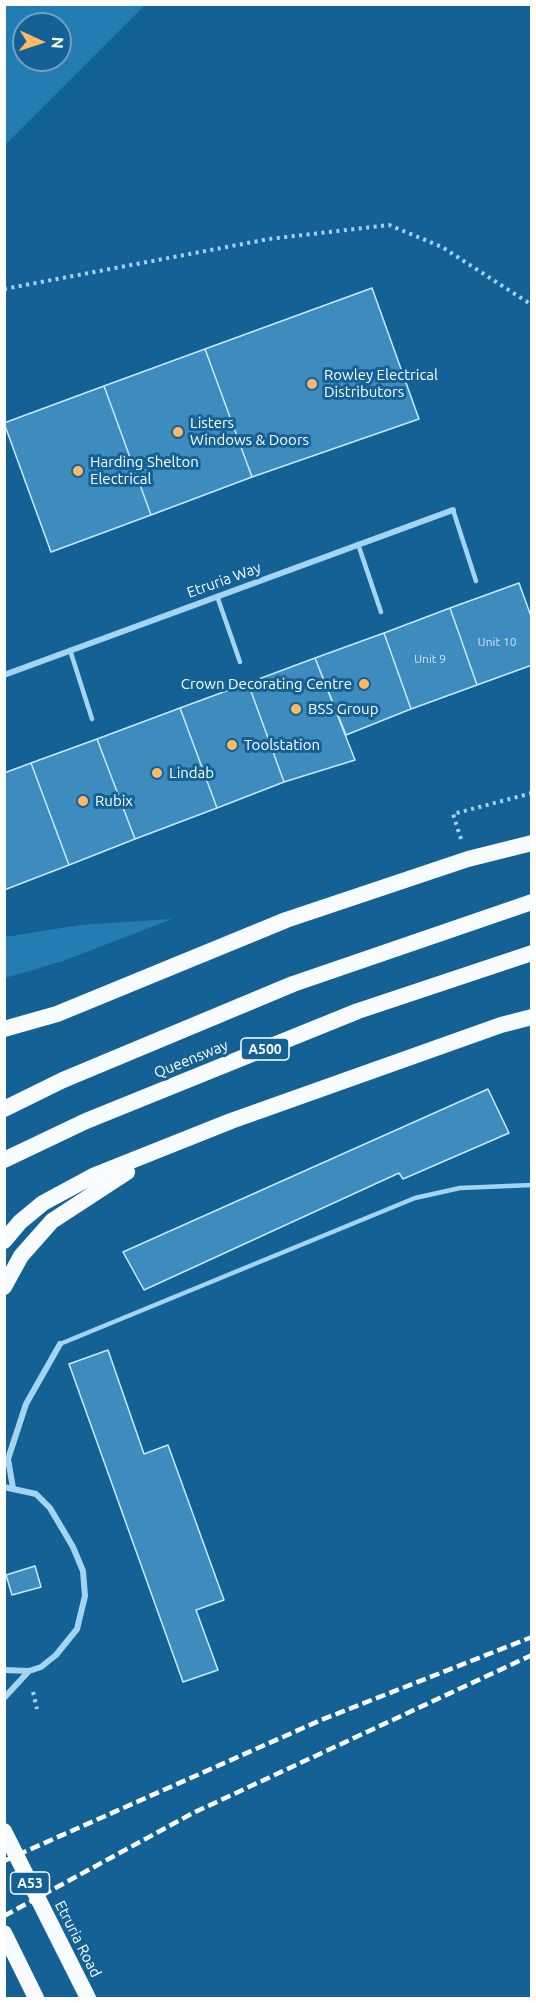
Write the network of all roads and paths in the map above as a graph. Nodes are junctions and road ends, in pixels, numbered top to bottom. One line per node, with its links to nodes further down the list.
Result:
1 (4, 289): 2 (path)
2 (531, 305)
3 (453, 510): 4 (street, Etruria Way); 5 (lane)
4 (358, 544): 6 (street, Etruria Way); 7 (lane)
5 (476, 581)
6 (217, 596): 8 (street, Etruria Way); 9 (lane)
7 (381, 612)
8 (70, 650): 10 (street, Etruria Way); 11 (lane)
9 (240, 662)
10 (4, 675)
11 (92, 720)
12 (531, 793): 14 (path)
13 (531, 843): 14 (highway)
14 (468, 859): 18 (highway)
15 (531, 902): 19 (highway, Queensway)
16 (531, 953): 21 (highway, Queensway / A500)
17 (531, 1017): 20 (highway)
18 (4, 1029)
19 (4, 1109)
20 (163, 1149): 23 (highway); 24 (highway)
21 (4, 1160)
22 (531, 1185): 25 (lane)
23 (4, 1241)
24 (4, 1287)
25 (60, 1344): 27 (street)
26 (4, 1487): 27 (street)
27 (13, 1488): 29 (street)
28 (4, 1670): 29 (street)
29 (29, 1671): 30 (street)
30 (4, 1698)
31 (4, 1831): 34 (highway, Etruria Road / A53)
32 (4, 1933): 33 (highway)
33 (36, 1998)
34 (88, 1998)

